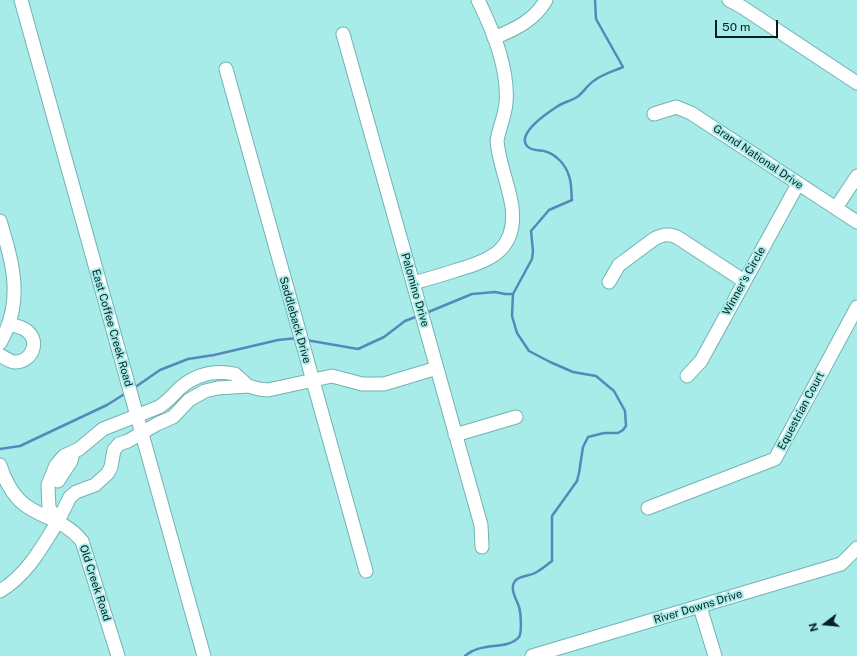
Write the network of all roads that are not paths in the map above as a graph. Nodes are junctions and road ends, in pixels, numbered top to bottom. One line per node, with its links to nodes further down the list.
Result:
1 (21, 0): 26 (street, East Coffee Creek Road)
2 (478, 0): 6 (street)
3 (546, 0): 6 (street)
4 (729, 0): 8 (street)
5 (344, 34): 17 (street, Palomino Drive)
6 (494, 38): 17 (street)
7 (226, 69): 24 (street, Saddleback Drive)
8 (857, 83)
9 (654, 114): 11 (street, Grand National Drive)
10 (857, 176): 12 (street)
11 (798, 184): 12 (street, Grand National Drive); 15 (street, Winner's Circle)
12 (836, 208): 14 (street, Grand National Drive)
13 (0, 221): 19 (street)
14 (857, 222)
15 (744, 281): 16 (street); 23 (street, Winner's Circle)
16 (609, 282)
17 (413, 283): 22 (street, Palomino Drive)
18 (857, 307): 33 (street, Equestrian Court)
19 (10, 324): 20 (street); 21 (street)
20 (0, 343)
21 (0, 355)
22 (437, 368): 24 (street); 29 (street, Palomino Drive)
23 (687, 376)
24 (312, 381): 25 (street); 37 (street, Saddleback Drive)
25 (248, 386): 26 (street); 28 (street)
26 (137, 417): 28 (street, East Coffee Creek Road); 31 (street)
27 (516, 417): 29 (street)
28 (141, 433): 32 (street); 41 (street, East Coffee Creek Road)
29 (455, 435): 35 (street, Palomino Drive)
30 (0, 465): 34 (street)
31 (54, 479): 32 (street); 34 (street)
32 (76, 492): 34 (street)
33 (648, 508)
34 (58, 521): 38 (street); 40 (street, Old Creek Road)
35 (482, 547)
36 (857, 548): 39 (street, River Downs Drive)
37 (366, 571)
38 (0, 591)
39 (700, 607): 42 (street, River Downs Drive); 43 (street)
40 (118, 656)
41 (204, 656)
42 (532, 656)
43 (714, 656)

